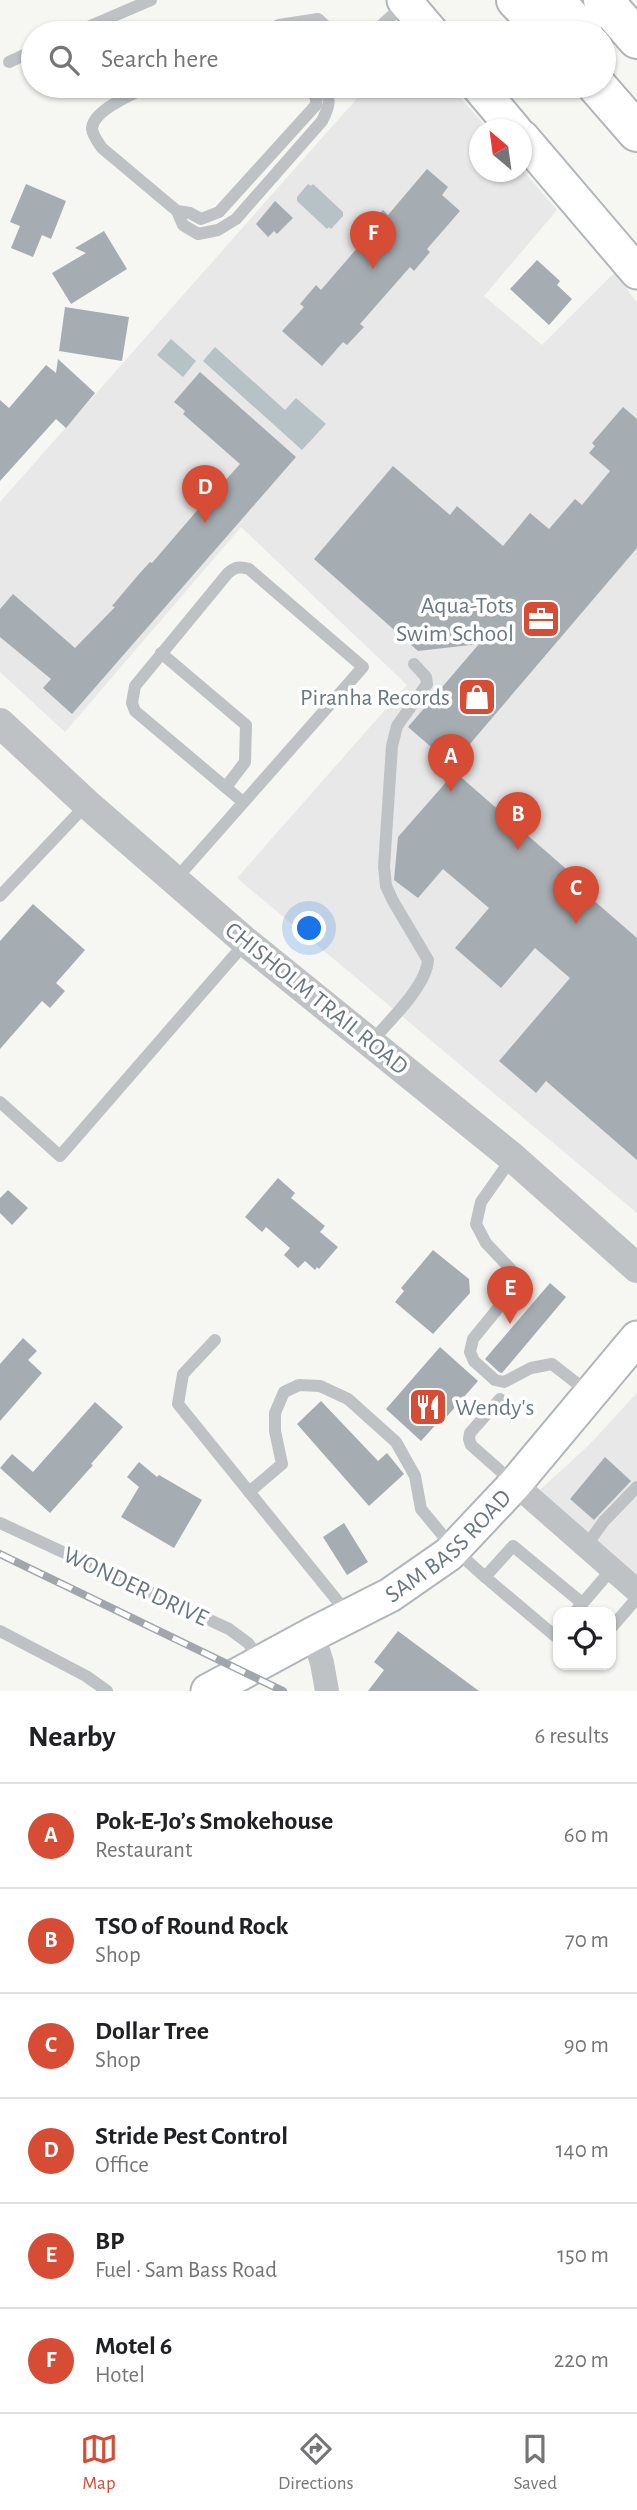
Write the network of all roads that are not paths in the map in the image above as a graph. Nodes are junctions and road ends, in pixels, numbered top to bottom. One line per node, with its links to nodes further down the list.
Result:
1 (151, 0): 8 (lane)
2 (516, 0): 11 (highway)
3 (555, 0): 12 (highway)
4 (603, 0): 13 (highway)
5 (633, 0): 7 (highway)
6 (405, 1): 9 (lane); 10 (main road)
7 (637, 4)
8 (102, 21)
9 (385, 21)
10 (422, 21)
11 (536, 21)
12 (573, 21)
13 (637, 39)
14 (21, 56): 15 (lane)
15 (9, 62)
16 (616, 71): 17 (highway)
17 (637, 96)
18 (128, 98): 26 (lane)
19 (316, 98): 26 (lane)
20 (329, 98): 26 (lane)
21 (488, 98): 23 (main road)
22 (607, 98): 24 (highway)
23 (506, 119)
24 (637, 132)
25 (532, 149): 27 (main road)
26 (177, 211)
27 (637, 272)
28 (161, 653): 31 (lane); 31 (lane); 32 (lane)
29 (414, 664): 37 (lane)
30 (0, 723): 33 (street, CHISHOLM TRAIL ROAD)
31 (226, 787): 32 (lane)
32 (243, 802): 34 (lane)
33 (87, 804): 34 (street, CHISHOLM TRAIL ROAD); 35 (lane)
34 (175, 880): 36 (street, CHISHOLM TRAIL ROAD)
35 (0, 896)
36 (246, 942): 37 (street, CHISHOLM TRAIL ROAD); 38 (lane)
37 (370, 1042): 39 (street, CHISHOLM TRAIL ROAD)
38 (0, 1102)
39 (512, 1157): 40 (street, CHISHOLM TRAIL ROAD); 43 (lane)
40 (637, 1268)
41 (637, 1338): 43 (main road, SAM BASS ROAD)
42 (215, 1340): 47 (lane)
43 (590, 1393): 45 (main road, SAM BASS ROAD)
44 (500, 1399): 45 (lane)
45 (515, 1484): 49 (street); 50 (main road, SAM BASS ROAD)
46 (637, 1487): 49 (lane)
47 (249, 1492): 50 (lane); 57 (lane)
48 (0, 1523): 62 (lane, WONDER DRIVE)
49 (586, 1546): 51 (street)
50 (454, 1549): 52 (lane); 57 (main road, SAM BASS ROAD)
51 (612, 1569): 53 (street); 56 (lane)
52 (485, 1577): 55 (lane); 61 (lane)
53 (637, 1591)
54 (637, 1598): 58 (lane)
55 (578, 1607)
56 (580, 1607)
57 (349, 1616): 60 (main road, SAM BASS ROAD)
58 (616, 1622)
59 (0, 1631): 63 (lane)
60 (313, 1634): 62 (main road, SAM BASS ROAD); 65 (street)
61 (553, 1634)
62 (262, 1662): 64 (main road, SAM BASS ROAD)
63 (107, 1691)
64 (208, 1691)
65 (327, 1691)

